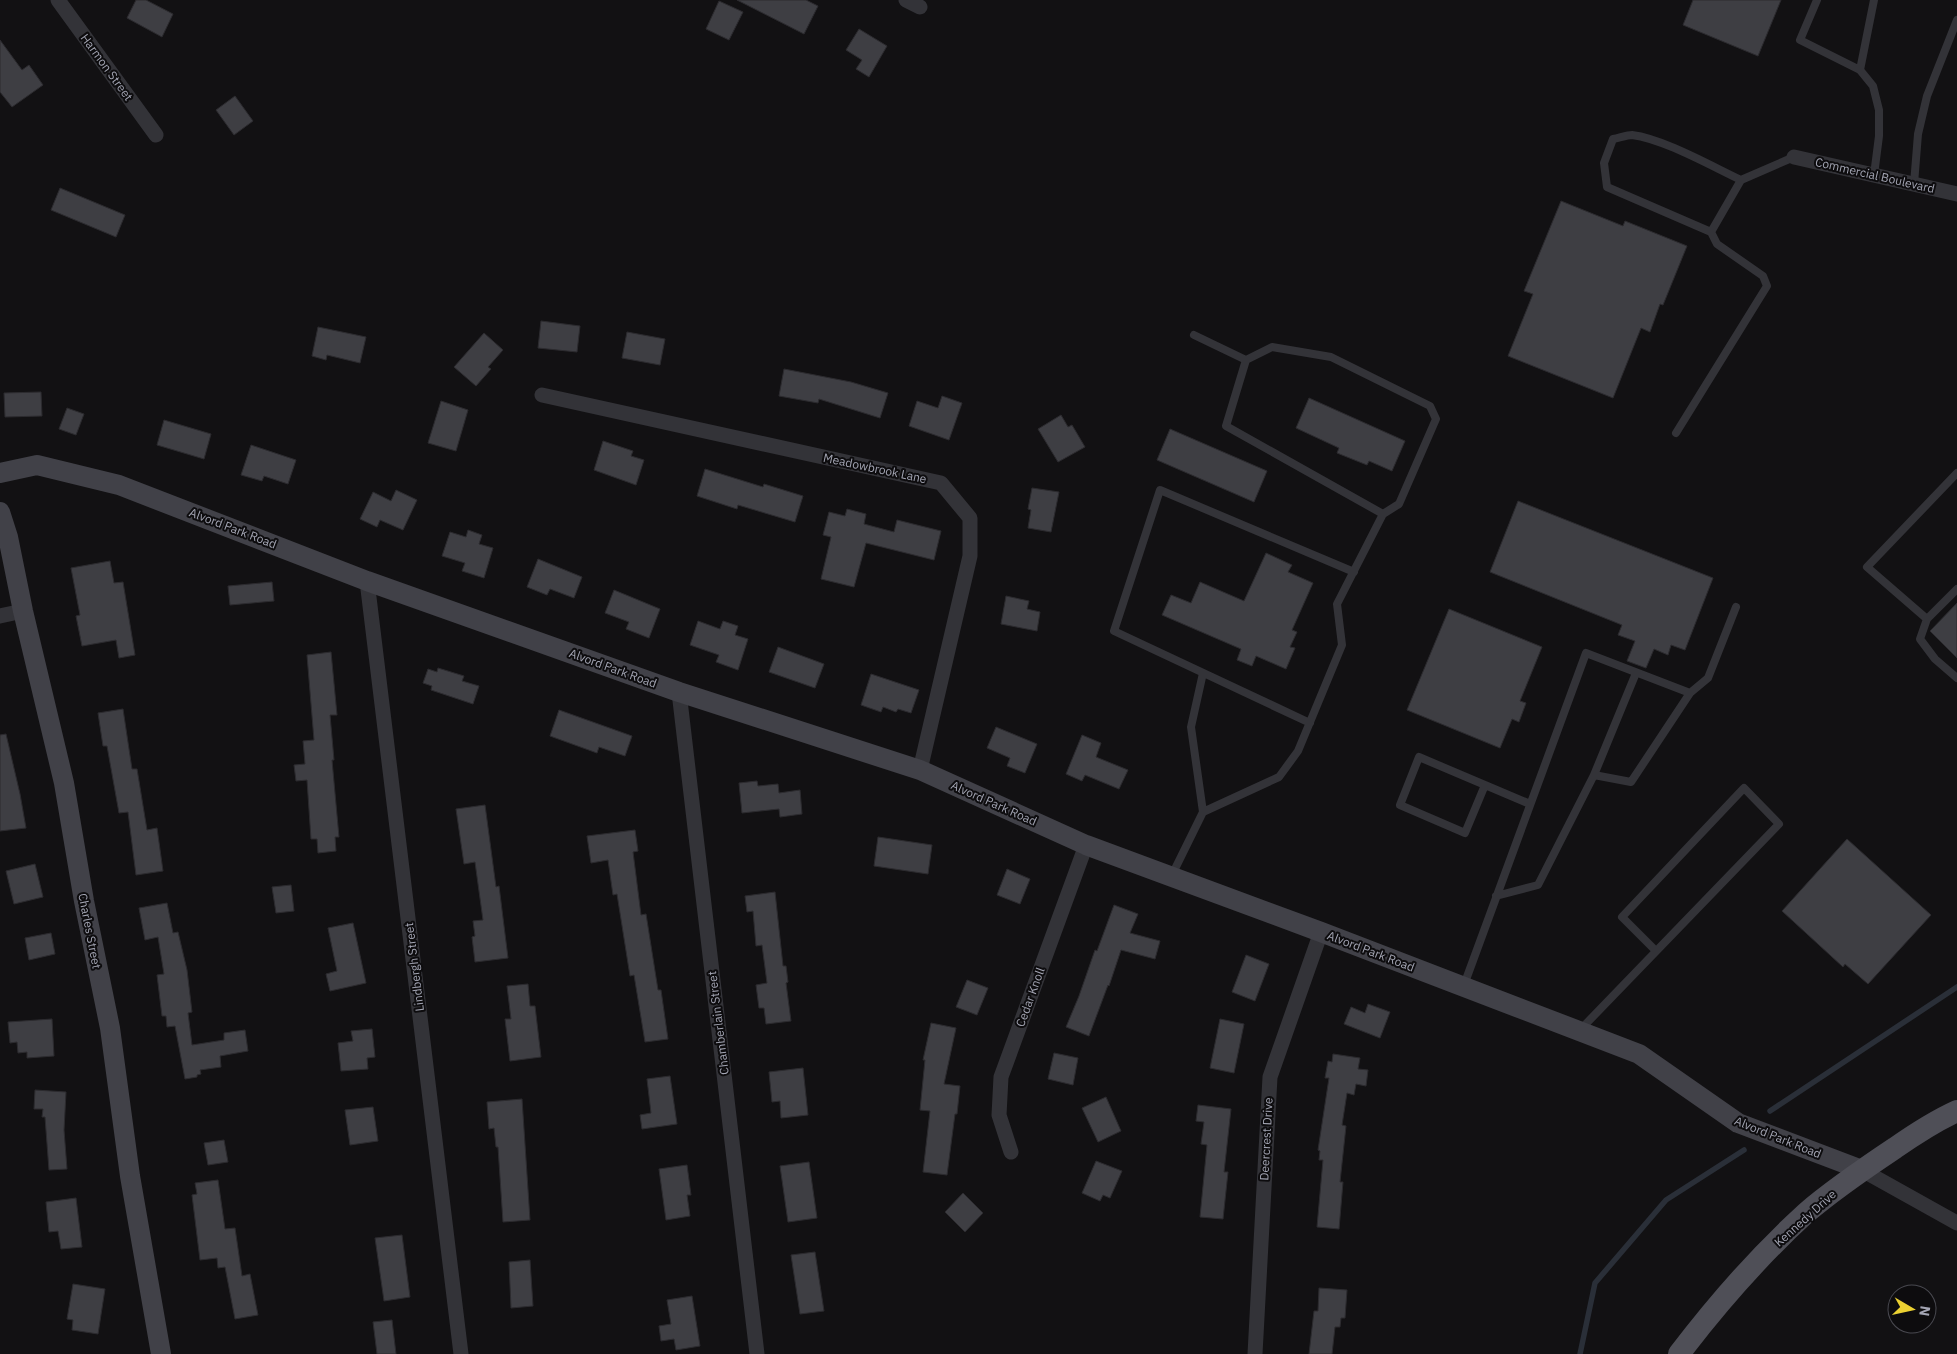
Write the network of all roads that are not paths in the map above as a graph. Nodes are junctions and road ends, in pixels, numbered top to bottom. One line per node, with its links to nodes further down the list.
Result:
1 (58, 0): 8 (street, Harmon Street)
2 (906, 0): 5 (street)
3 (1817, 0): 7 (lane)
4 (1874, 0): 7 (lane)
5 (920, 7)
6 (1957, 20): 12 (lane)
7 (1860, 70): 10 (lane)
8 (156, 134)
9 (1794, 157): 10 (street, Commercial Boulevard); 11 (lane)
10 (1874, 175): 12 (street, Commercial Boulevard)
11 (1741, 180): 14 (lane); 14 (lane)
12 (1914, 184): 13 (street, Commercial Boulevard)
13 (1957, 194)
14 (1711, 232): 18 (lane)
15 (1194, 335): 16 (lane)
16 (1246, 360): 22 (lane); 22 (lane)
17 (542, 395): 36 (street, Meadowbrook Lane)
18 (1676, 433)
19 (0, 473): 24 (street, Alvord Park Road)
20 (1957, 473): 29 (lane)
21 (0, 512): 27 (street, Charles Street)
22 (1383, 514): 23 (lane)
23 (1354, 572): 30 (lane); 35 (lane)
24 (367, 580): 33 (street, Alvord Park Road); 53 (street, Lindbergh Street)
25 (1957, 589): 29 (lane)
26 (1736, 607): 34 (lane)
27 (23, 611): 28 (street); 52 (street, Charles Street)
28 (0, 616)
29 (1927, 619): 32 (lane)
30 (1203, 673): 35 (lane); 40 (lane)
31 (1636, 673): 34 (lane); 37 (lane); 39 (lane)
32 (1957, 678)
33 (679, 692): 36 (street, Alvord Park Road); 54 (street, Chamberlain Street)
34 (1690, 693): 37 (lane)
35 (1310, 723): 40 (lane)
36 (920, 770): 41 (street, Alvord Park Road)
37 (1594, 775): 43 (lane)
38 (1485, 785): 38 (lane); 39 (lane)
39 (1530, 804): 43 (lane)
40 (1203, 812): 42 (lane)
41 (1086, 845): 42 (street, Alvord Park Road); 49 (street, Cedar Knoll)
42 (1171, 876): 44 (street, Alvord Park Road)
43 (1496, 896): 46 (lane)
44 (1321, 932): 46 (street, Alvord Park Road); 55 (street, Deercrest Drive)
45 (1656, 951): 45 (lane); 47 (lane)
46 (1463, 987): 47 (street, Alvord Park Road)
47 (1579, 1031): 50 (street, Alvord Park Road)
48 (1957, 1110): 50 (main road, Kennedy Drive)
49 (1011, 1152)
50 (1862, 1170): 51 (street, Alvord Park Road); 56 (main road, Kennedy Drive)
51 (1957, 1223)
52 (161, 1354)
53 (461, 1354)
54 (757, 1354)
55 (1255, 1354)
56 (1679, 1354)

